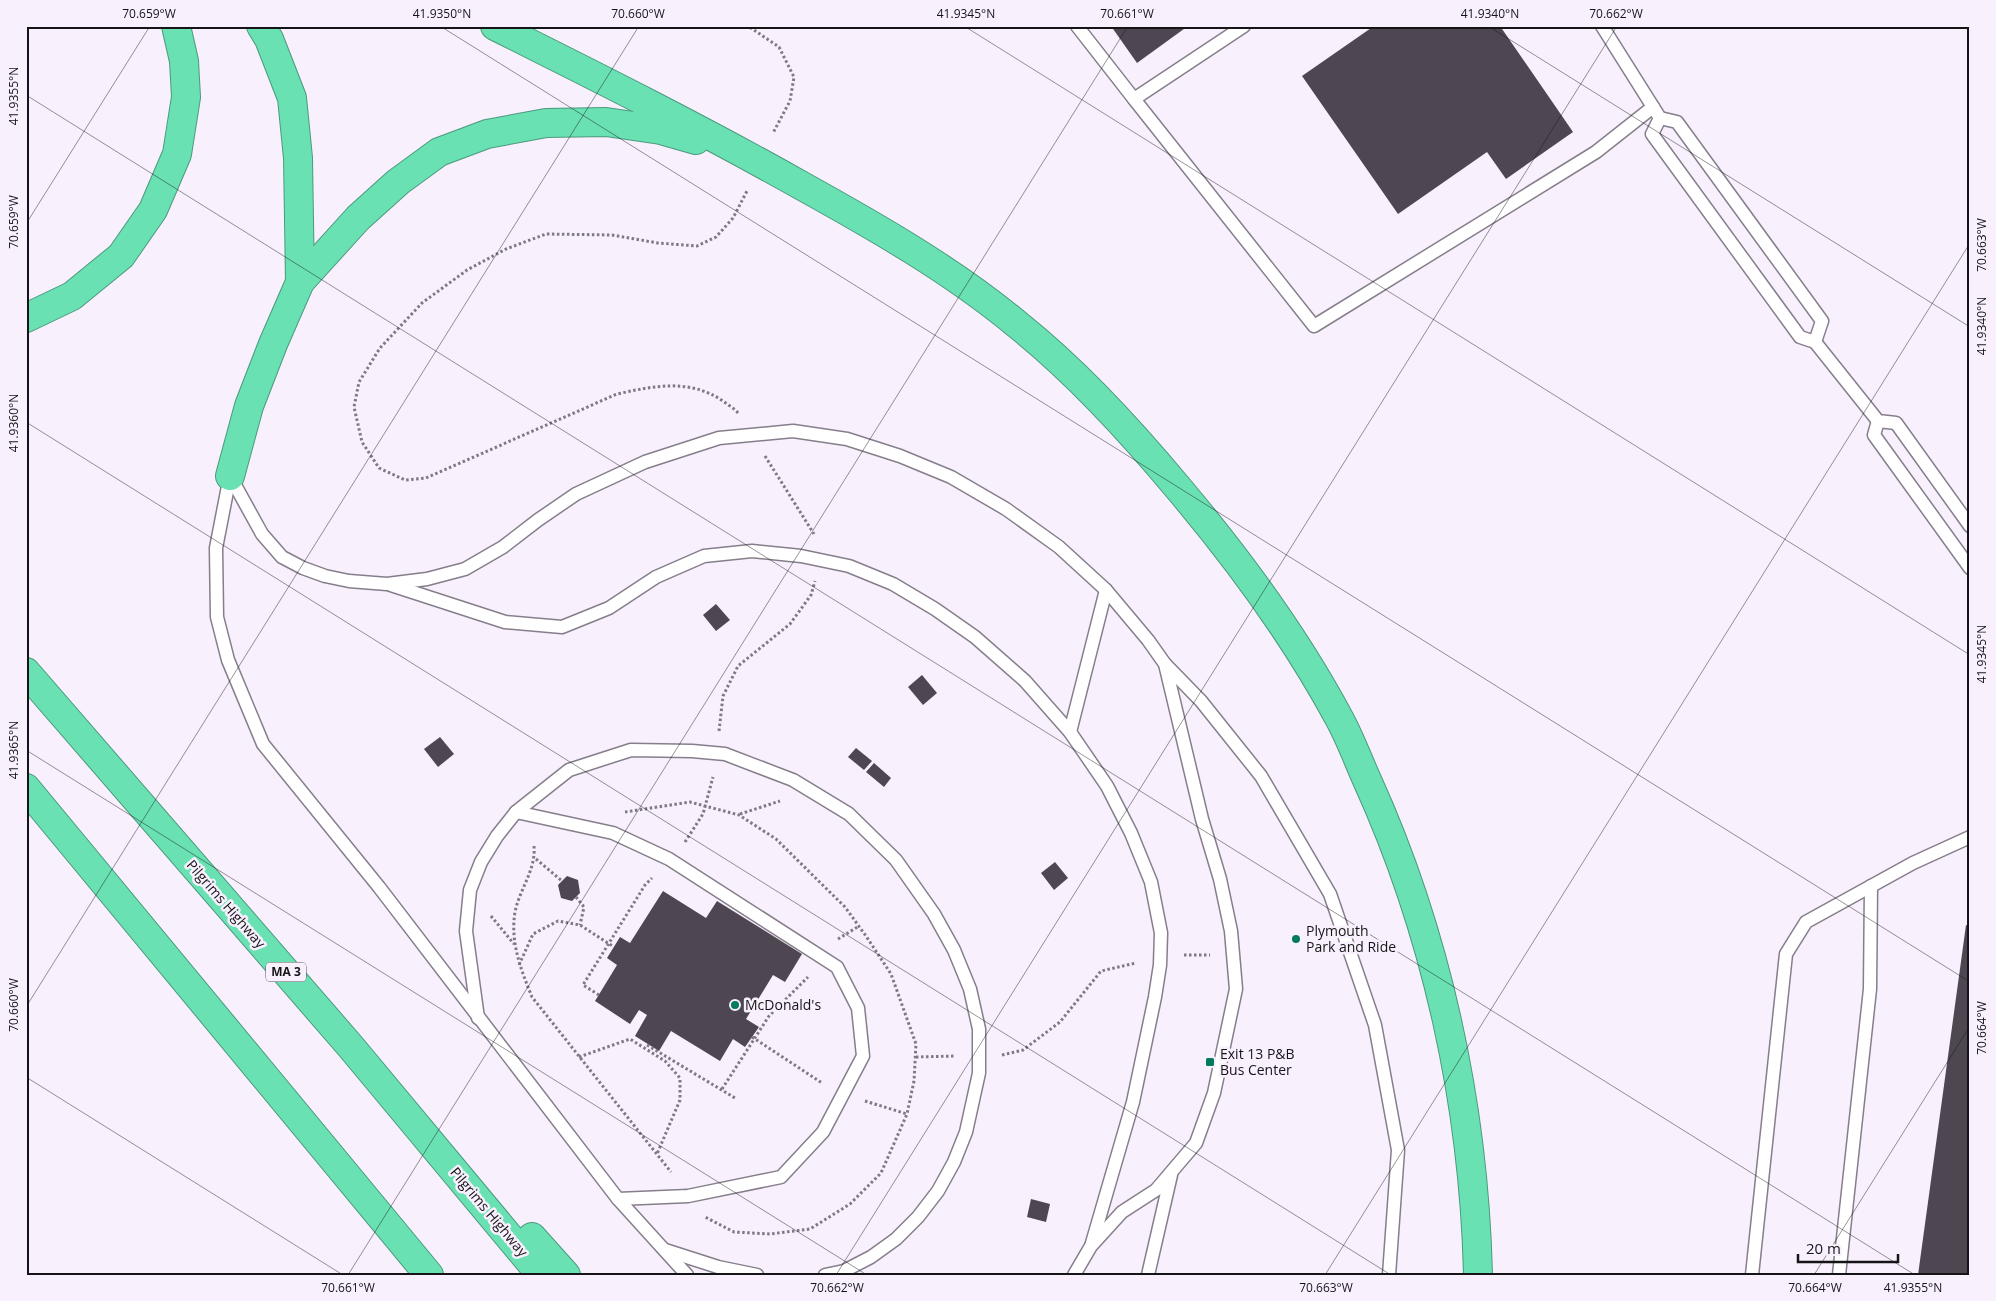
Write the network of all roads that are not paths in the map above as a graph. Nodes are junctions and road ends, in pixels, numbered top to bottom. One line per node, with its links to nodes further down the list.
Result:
1 (176, 26): 11 (highway)
2 (261, 26): 10 (highway)
3 (495, 26): 9 (highway)
4 (1077, 26): 7 (lane)
5 (1244, 26): 7 (lane)
6 (1602, 26): 8 (lane)
7 (1134, 99): 8 (lane)
8 (1656, 112): 12 (lane); 12 (lane)
9 (750, 156): 10 (highway); 41 (highway)
10 (300, 282): 14 (highway)
11 (26, 318)
12 (1815, 342): 13 (lane)
13 (1878, 422): 15 (lane); 16 (lane)
14 (230, 476): 17 (lane); 26 (lane)
15 (1970, 526)
16 (1970, 568)
17 (387, 584): 18 (lane); 21 (lane)
18 (1106, 590): 19 (lane); 21 (lane)
19 (1165, 664): 28 (lane); 40 (lane)
20 (26, 672): 27 (highway, Pilgrims Highway / MA 3)
21 (1070, 732): 30 (lane)
22 (26, 788): 32 (highway)
23 (516, 812): 26 (lane); 29 (lane); 37 (lane)
24 (1970, 837): 25 (lane)
25 (1872, 886): 42 (lane); 43 (lane)
26 (478, 1018): 29 (lane)
27 (351, 1047): 33 (highway, Pilgrims Highway / MA 3); 34 (highway)
28 (1172, 1171): 30 (lane); 39 (lane)
29 (618, 1199): 31 (lane)
30 (1091, 1246): 38 (lane)
31 (663, 1249): 35 (lane); 36 (lane)
32 (429, 1275)
33 (541, 1275)
34 (566, 1275)
35 (687, 1275)
36 (757, 1275)
37 (825, 1275)
38 (1074, 1275)
39 (1148, 1275)
40 (1388, 1275)
41 (1478, 1275)
42 (1752, 1275)
43 (1839, 1275)

